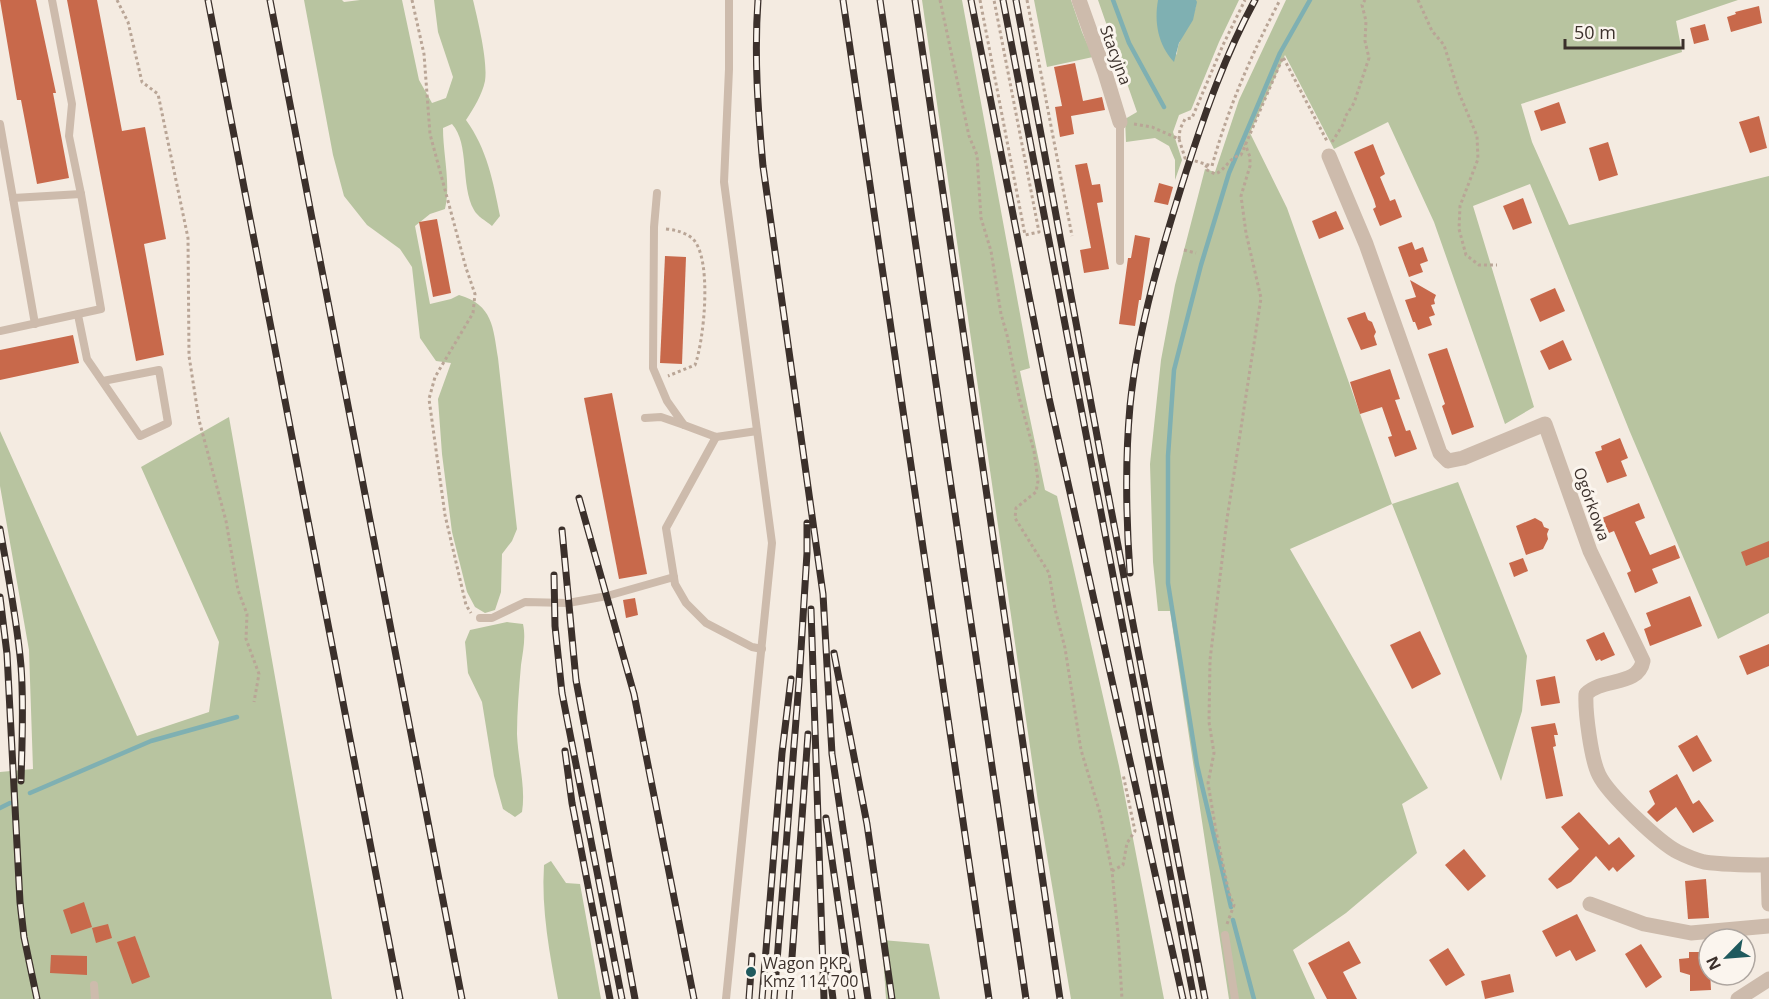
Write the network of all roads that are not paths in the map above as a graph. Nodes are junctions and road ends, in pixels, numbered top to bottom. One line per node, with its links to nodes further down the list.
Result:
1 (52, 0): 8 (lane)
2 (729, 0): 17 (lane)
3 (1079, 0): 4 (street, Stacyjna)
4 (1120, 122): 10 (lane)
5 (0, 124): 9 (lane)
6 (1329, 156): 22 (street, Ogórkowa)
7 (657, 193): 16 (lane)
8 (81, 194): 9 (lane); 11 (lane)
9 (13, 198): 12 (lane)
10 (1120, 261)
11 (78, 315): 12 (lane); 14 (lane)
12 (35, 324): 13 (lane)
13 (0, 331)
14 (103, 381): 14 (lane)
15 (645, 418): 16 (lane)
16 (684, 425): 18 (lane)
17 (757, 431): 18 (lane); 21 (lane)
18 (716, 437): 19 (lane)
19 (674, 577): 20 (lane); 21 (lane)
20 (480, 618)
21 (762, 650): 30 (lane)
22 (1768, 865): 24 (street)
23 (1590, 904): 25 (street)
24 (1769, 904)
25 (1769, 926)
26 (1225, 935): 31 (lane)
27 (1769, 979): 32 (street)
28 (94, 985): 29 (lane)
29 (95, 999)
30 (726, 999)
31 (1235, 999)
32 (1738, 999)

